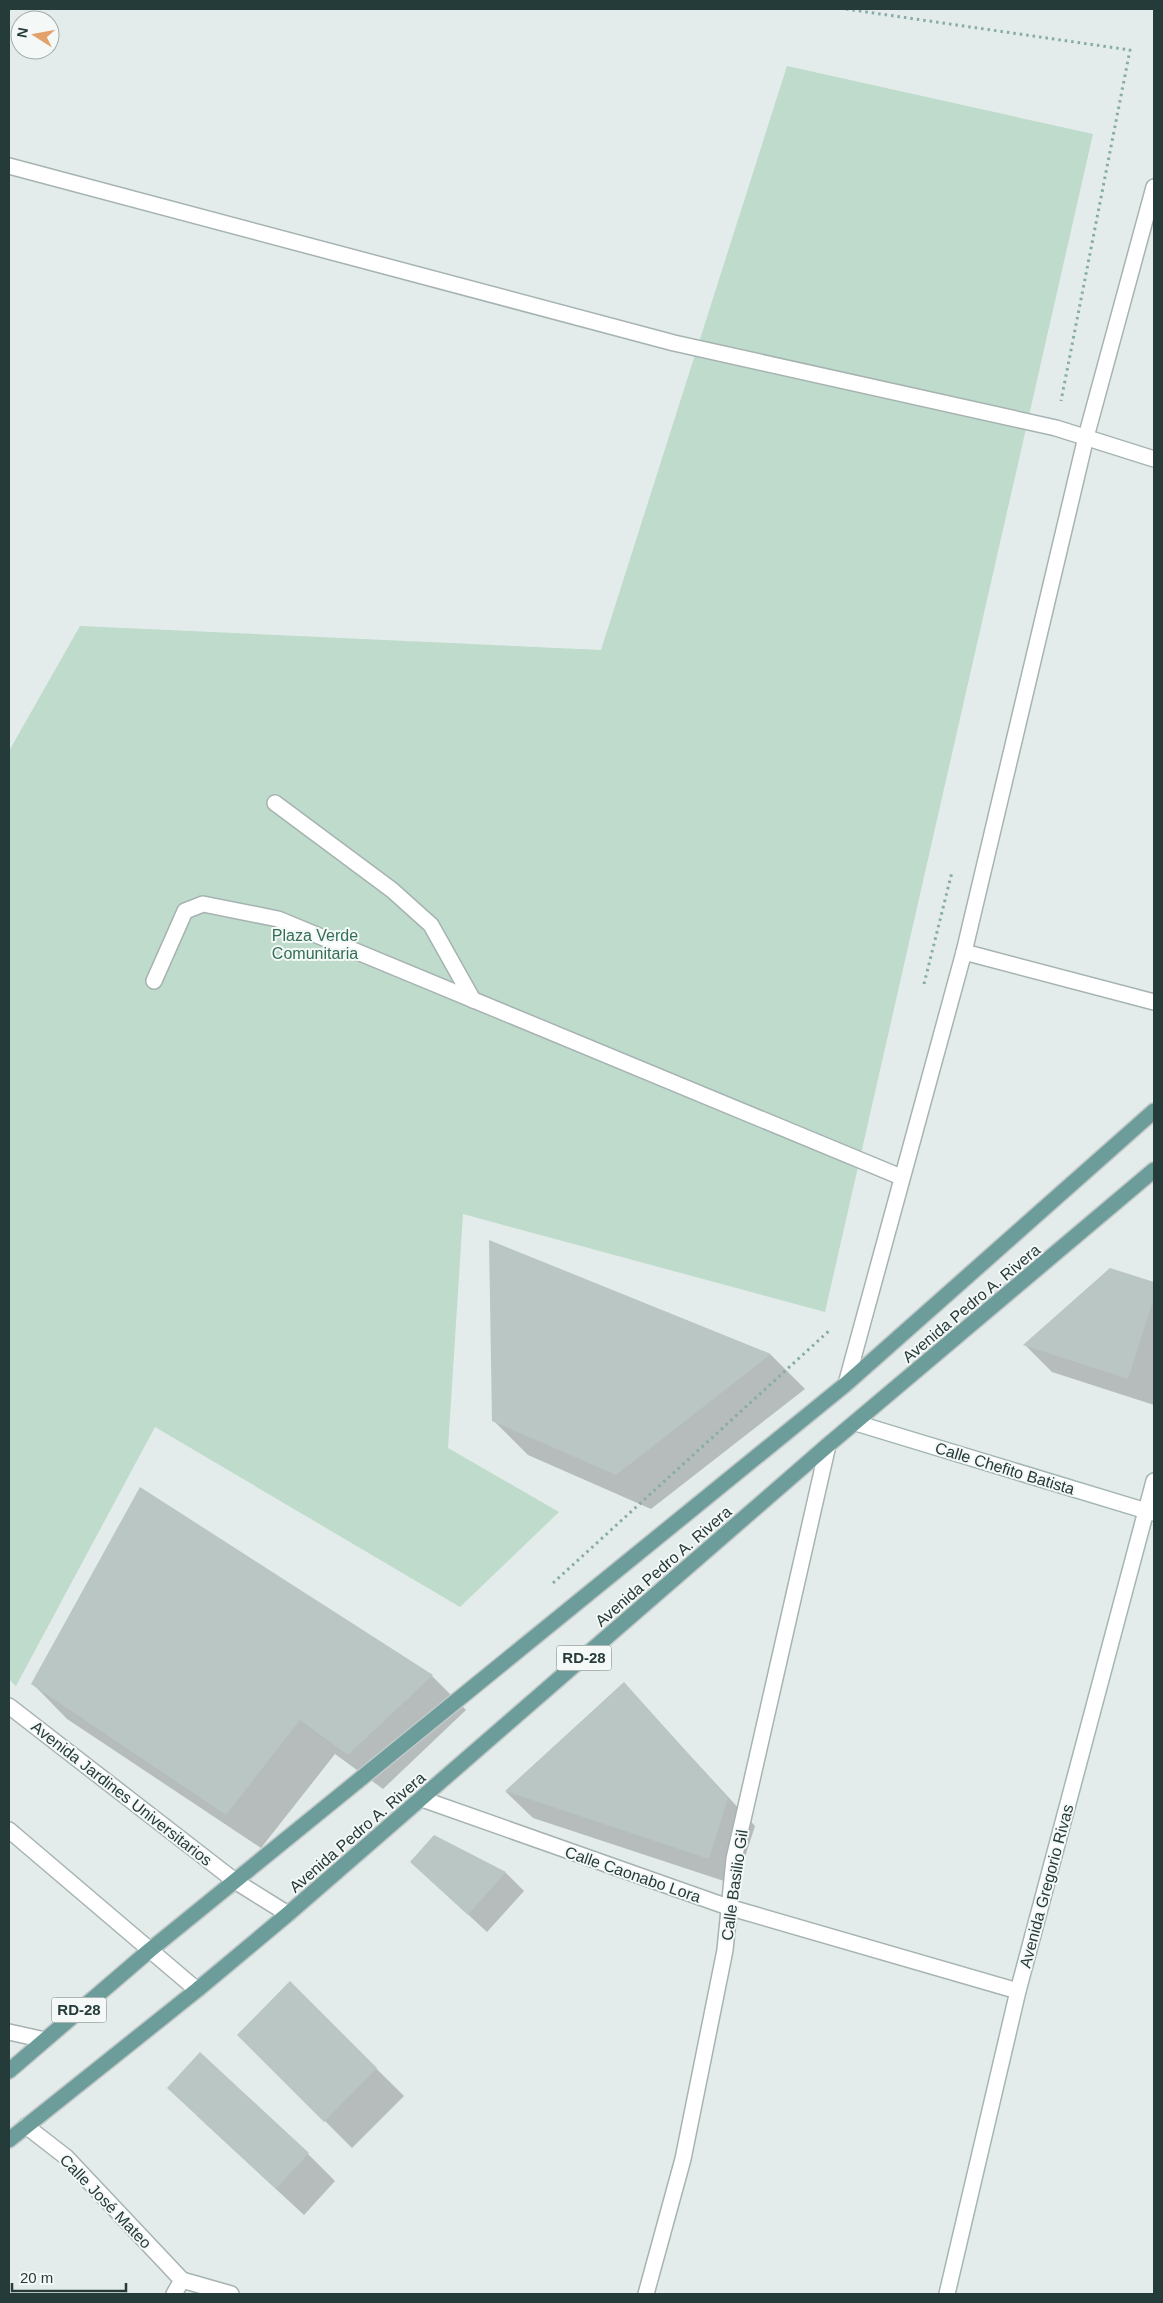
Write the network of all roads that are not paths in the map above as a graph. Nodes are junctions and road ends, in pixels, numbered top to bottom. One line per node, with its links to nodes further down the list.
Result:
1 (9, 166): 3 (street)
2 (1154, 187): 3 (street)
3 (1086, 437): 4 (street); 6 (street)
4 (1154, 459)
5 (274, 803): 8 (street)
6 (964, 952): 9 (street); 12 (street)
7 (154, 981): 8 (street)
8 (473, 1000): 12 (street)
9 (1154, 1002)
10 (1154, 1111): 13 (main road, Avenida Pedro A. Rivera / RD-28)
11 (1154, 1170): 14 (main road, Avenida Pedro A. Rivera / RD-28)
12 (901, 1177): 13 (street)
13 (846, 1384): 21 (main road, Avenida Pedro A. Rivera / RD-28)
14 (856, 1423): 15 (main road, Avenida Pedro A. Rivera / RD-28); 17 (street, Calle Chefito Batista)
15 (828, 1445): 19 (main road, Avenida Pedro A. Rivera / RD-28); 22 (street, Calle Basilio Gil)
16 (1154, 1481): 17 (street, Avenida Gregorio Rivas)
17 (1150, 1511): 26 (street, Avenida Gregorio Rivas)
18 (9, 1706): 21 (street, Avenida Jardines Universitarios)
19 (422, 1799): 22 (street, Calle Caonabo Lora); 23 (main road, Avenida Pedro A. Rivera / RD-28)
20 (9, 1830): 24 (street)
21 (235, 1880): 23 (street, Avenida Jardines Universitarios); 24 (main road, Avenida Pedro A. Rivera / RD-28)
22 (728, 1907): 26 (street, Calle Caonabo Lora); 35 (street, Calle Basilio Gil)
23 (288, 1914): 25 (main road, Avenida Pedro A. Rivera / RD-28)
24 (150, 1950): 25 (street); 28 (main road, Avenida Pedro A. Rivera / RD-28)
25 (197, 1990): 30 (main road, Avenida Pedro A. Rivera / RD-28)
26 (1018, 1991): 36 (street, Avenida Gregorio Rivas)
27 (9, 2032): 28 (street)
28 (45, 2040): 29 (main road, Avenida Pedro A. Rivera / RD-28)
29 (9, 2071)
30 (26, 2126): 31 (main road, Avenida Pedro A. Rivera / RD-28); 32 (street, Calle José Mateo)
31 (9, 2140)
32 (182, 2280): 33 (street); 34 (street)
33 (174, 2294)
34 (232, 2294)
35 (646, 2294)
36 (946, 2294)

